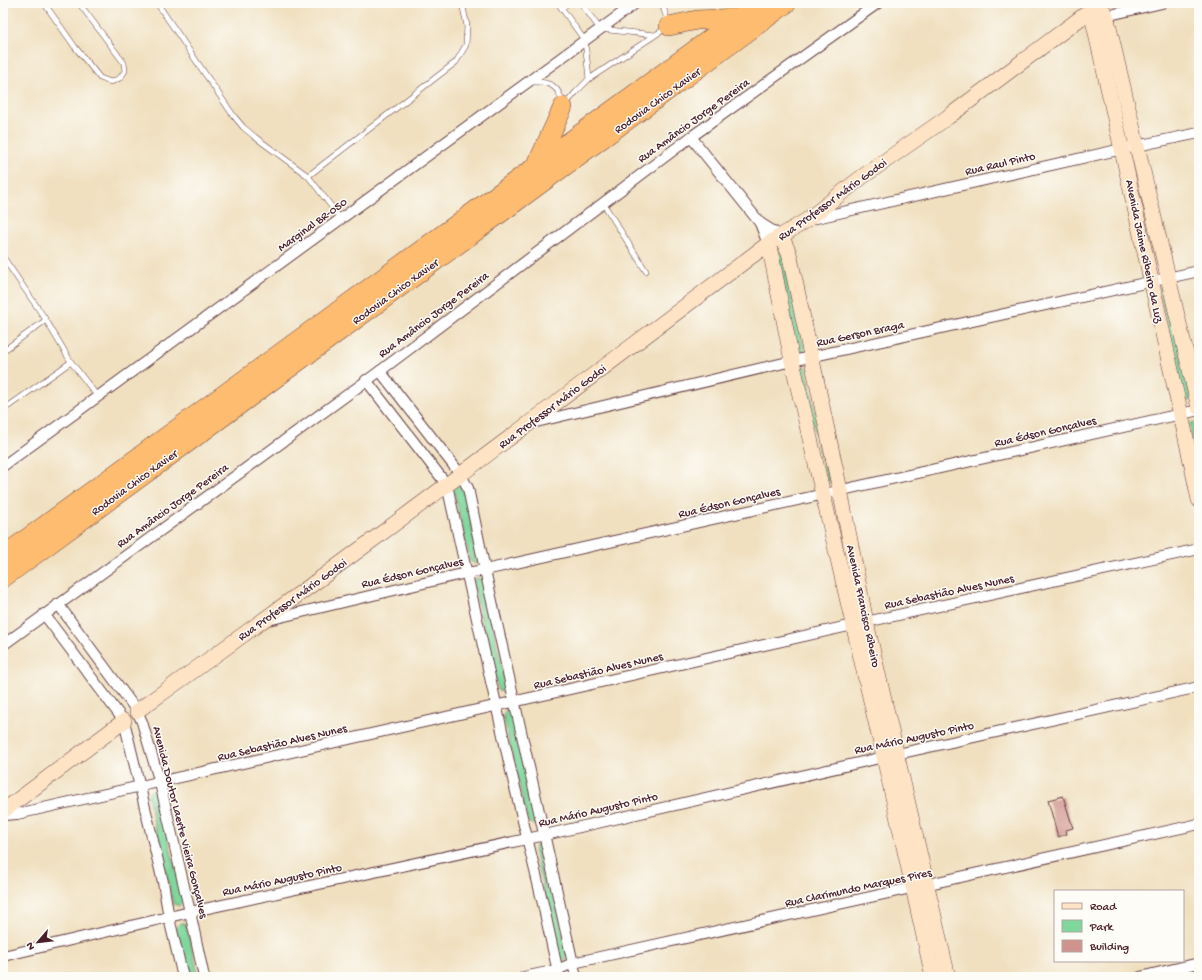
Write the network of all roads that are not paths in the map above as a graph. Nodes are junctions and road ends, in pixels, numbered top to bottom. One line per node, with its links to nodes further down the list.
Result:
1 (44, 3): 2 (lane)
2 (79, 3)
3 (157, 3): 28 (lane)
4 (462, 3): 28 (lane)
5 (558, 3): 14 (lane)
6 (568, 3): 14 (lane)
7 (581, 3): 17 (lane)
8 (636, 3): 17 (street, Marginal BR-050)
9 (662, 3): 18 (lane)
10 (759, 3): 16 (highway, Rodovia Chico Xavier)
11 (787, 3): 62 (highway, Rodovia Chico Xavier)
12 (878, 3): 24 (street, Rua Amâncio Jorge Pereira)
13 (1162, 3): 15 (street)
14 (562, 8): 19 (lane)
15 (1096, 8): 25 (street, Avenida Jaime Ribeiro da Luz); 26 (street, Avenida Jaime Ribeiro da Luz); 31 (street, Rua Professor Mário Godoi)
16 (739, 18): 18 (highway); 27 (highway, Rodovia Chico Xavier)
17 (600, 29): 18 (lane); 19 (street, Marginal BR-050)
18 (662, 30): 20 (lane)
19 (585, 41): 20 (lane); 21 (street, Marginal BR-050)
20 (589, 79): 22 (lane)
21 (528, 82): 22 (lane); 30 (street, Marginal BR-050)
22 (564, 107): 27 (highway)
23 (1199, 133): 25 (street, Rua Raul Pinto)
24 (691, 137): 29 (street, Rua Amâncio Jorge Pereira); 32 (street)
25 (1137, 146): 26 (street, Rua Raul Pinto); 38 (street, Avenida Jaime Ribeiro da Luz)
26 (1122, 149): 31 (street, Rua Raul Pinto); 39 (street, Avenida Jaime Ribeiro da Luz)
27 (537, 165): 59 (highway, Rodovia Chico Xavier)
28 (308, 176): 30 (lane)
29 (603, 203): 36 (lane); 45 (street, Rua Amâncio Jorge Pereira)
30 (341, 219): 47 (street, Marginal BR-050)
31 (807, 220): 33 (street, Rua Professor Mário Godoi)
32 (760, 223): 33 (street); 34 (street)
33 (781, 236): 34 (street, Rua Professor Mário Godoi); 42 (street, Avenida Francisco Ribeiro)
34 (768, 244): 43 (street, Avenida Francisco Ribeiro); 51 (street, Rua Professor Mário Godoi)
35 (3, 257): 40 (lane)
36 (646, 271)
37 (1199, 271): 38 (street, Rua Gerson Braga)
38 (1168, 278): 39 (street, Rua Gerson Braga); 48 (street, Avenida Jaime Ribeiro da Luz)
39 (1151, 282): 42 (street, Rua Gerson Braga); 50 (street, Avenida Jaime Ribeiro da Luz)
40 (46, 320): 41 (lane); 44 (lane)
41 (3, 352)
42 (812, 357): 43 (street, Rua Gerson Braga); 55 (street, Avenida Francisco Ribeiro)
43 (792, 361): 51 (street, Rua Gerson Braga); 56 (street, Avenida Francisco Ribeiro)
44 (71, 362): 47 (lane); 49 (lane)
45 (380, 371): 46 (street, Rua Amâncio Jorge Pereira); 53 (street)
46 (366, 380): 54 (street); 63 (street, Rua Amâncio Jorge Pereira)
47 (98, 397): 52 (street, Marginal BR-050)
48 (1199, 409): 50 (street, Rua Édson Gonçalves)
49 (3, 410)
50 (1182, 414): 55 (street, Rua Édson Gonçalves); 57 (street, Avenida Jaime Ribeiro da Luz)
51 (528, 424): 53 (street, Rua Professor Mário Godoi)
52 (3, 466)
53 (462, 475): 54 (street, Rua Professor Mário Godoi); 60 (street)
54 (447, 485): 61 (street); 65 (street, Rua Professor Mário Godoi)
55 (840, 490): 56 (street, Rua Édson Gonçalves); 66 (street, Avenida Francisco Ribeiro)
56 (824, 494): 60 (street, Rua Édson Gonçalves); 66 (street, Avenida Francisco Ribeiro)
57 (1199, 500)
58 (1199, 549): 66 (street, Rua Sebastião Alves Nunes)
59 (3, 556)
60 (485, 570): 61 (street, Rua Édson Gonçalves); 69 (street)
61 (466, 573): 65 (street, Rua Édson Gonçalves); 70 (street)
62 (3, 578)
63 (58, 604): 64 (street, Rua Amâncio Jorge Pereira); 71 (street, Avenida Doutor Laerte Vieira Gonçalves)
64 (44, 614): 67 (street, Rua Amâncio Jorge Pereira); 72 (street)
65 (264, 620): 71 (street, Rua Professor Mário Godoi)
66 (860, 624): 69 (street, Rua Sebastião Alves Nunes); 73 (street, Avenida Francisco Ribeiro)
67 (3, 645)
68 (1199, 687): 73 (street, Rua Mário Augusto Pinto)
69 (515, 702): 70 (street, Rua Sebastião Alves Nunes); 79 (street)
70 (497, 706): 74 (street, Rua Sebastião Alves Nunes); 80 (street)
71 (137, 711): 72 (street, Rua Professor Mário Godoi); 74 (street, Avenida Doutor Laerte Vieira Gonçalves)
72 (124, 721): 75 (street); 76 (street, Rua Professor Mário Godoi)
73 (891, 756): 79 (street, Rua Mário Augusto Pinto); 81 (street, Avenida Francisco Ribeiro)
74 (160, 783): 75 (street, Rua Sebastião Alves Nunes); 82 (street, Avenida Doutor Laerte Vieira Gonçalves)
75 (139, 787): 77 (street, Rua Sebastião Alves Nunes); 83 (street)
76 (3, 811)
77 (3, 815)
78 (1199, 824): 81 (street, Rua Clarimundo Marques Pires)
79 (545, 835): 80 (street, Rua Mário Augusto Pinto); 85 (street)
80 (527, 838): 82 (street, Rua Mário Augusto Pinto); 87 (street)
81 (919, 887): 85 (street, Rua Clarimundo Marques Pires); 92 (street, Avenida Francisco Ribeiro); 93 (street, Avenida Francisco Ribeiro)
82 (190, 912): 83 (street, Rua Mário Augusto Pinto); 89 (street, Avenida Doutor Laerte Vieira Gonçalves)
83 (169, 918): 84 (street, Rua Mário Augusto Pinto); 88 (street)
84 (3, 956)
85 (573, 963): 87 (street, Rua Clarimundo Marques Pires); 91 (street)
86 (1199, 963): 94 (street)
87 (558, 973): 90 (street, Rua Clarimundo Marques Pires)
88 (183, 977)
89 (204, 977)
90 (524, 977)
91 (576, 977)
92 (933, 977)
93 (948, 977)
94 (1140, 977)

